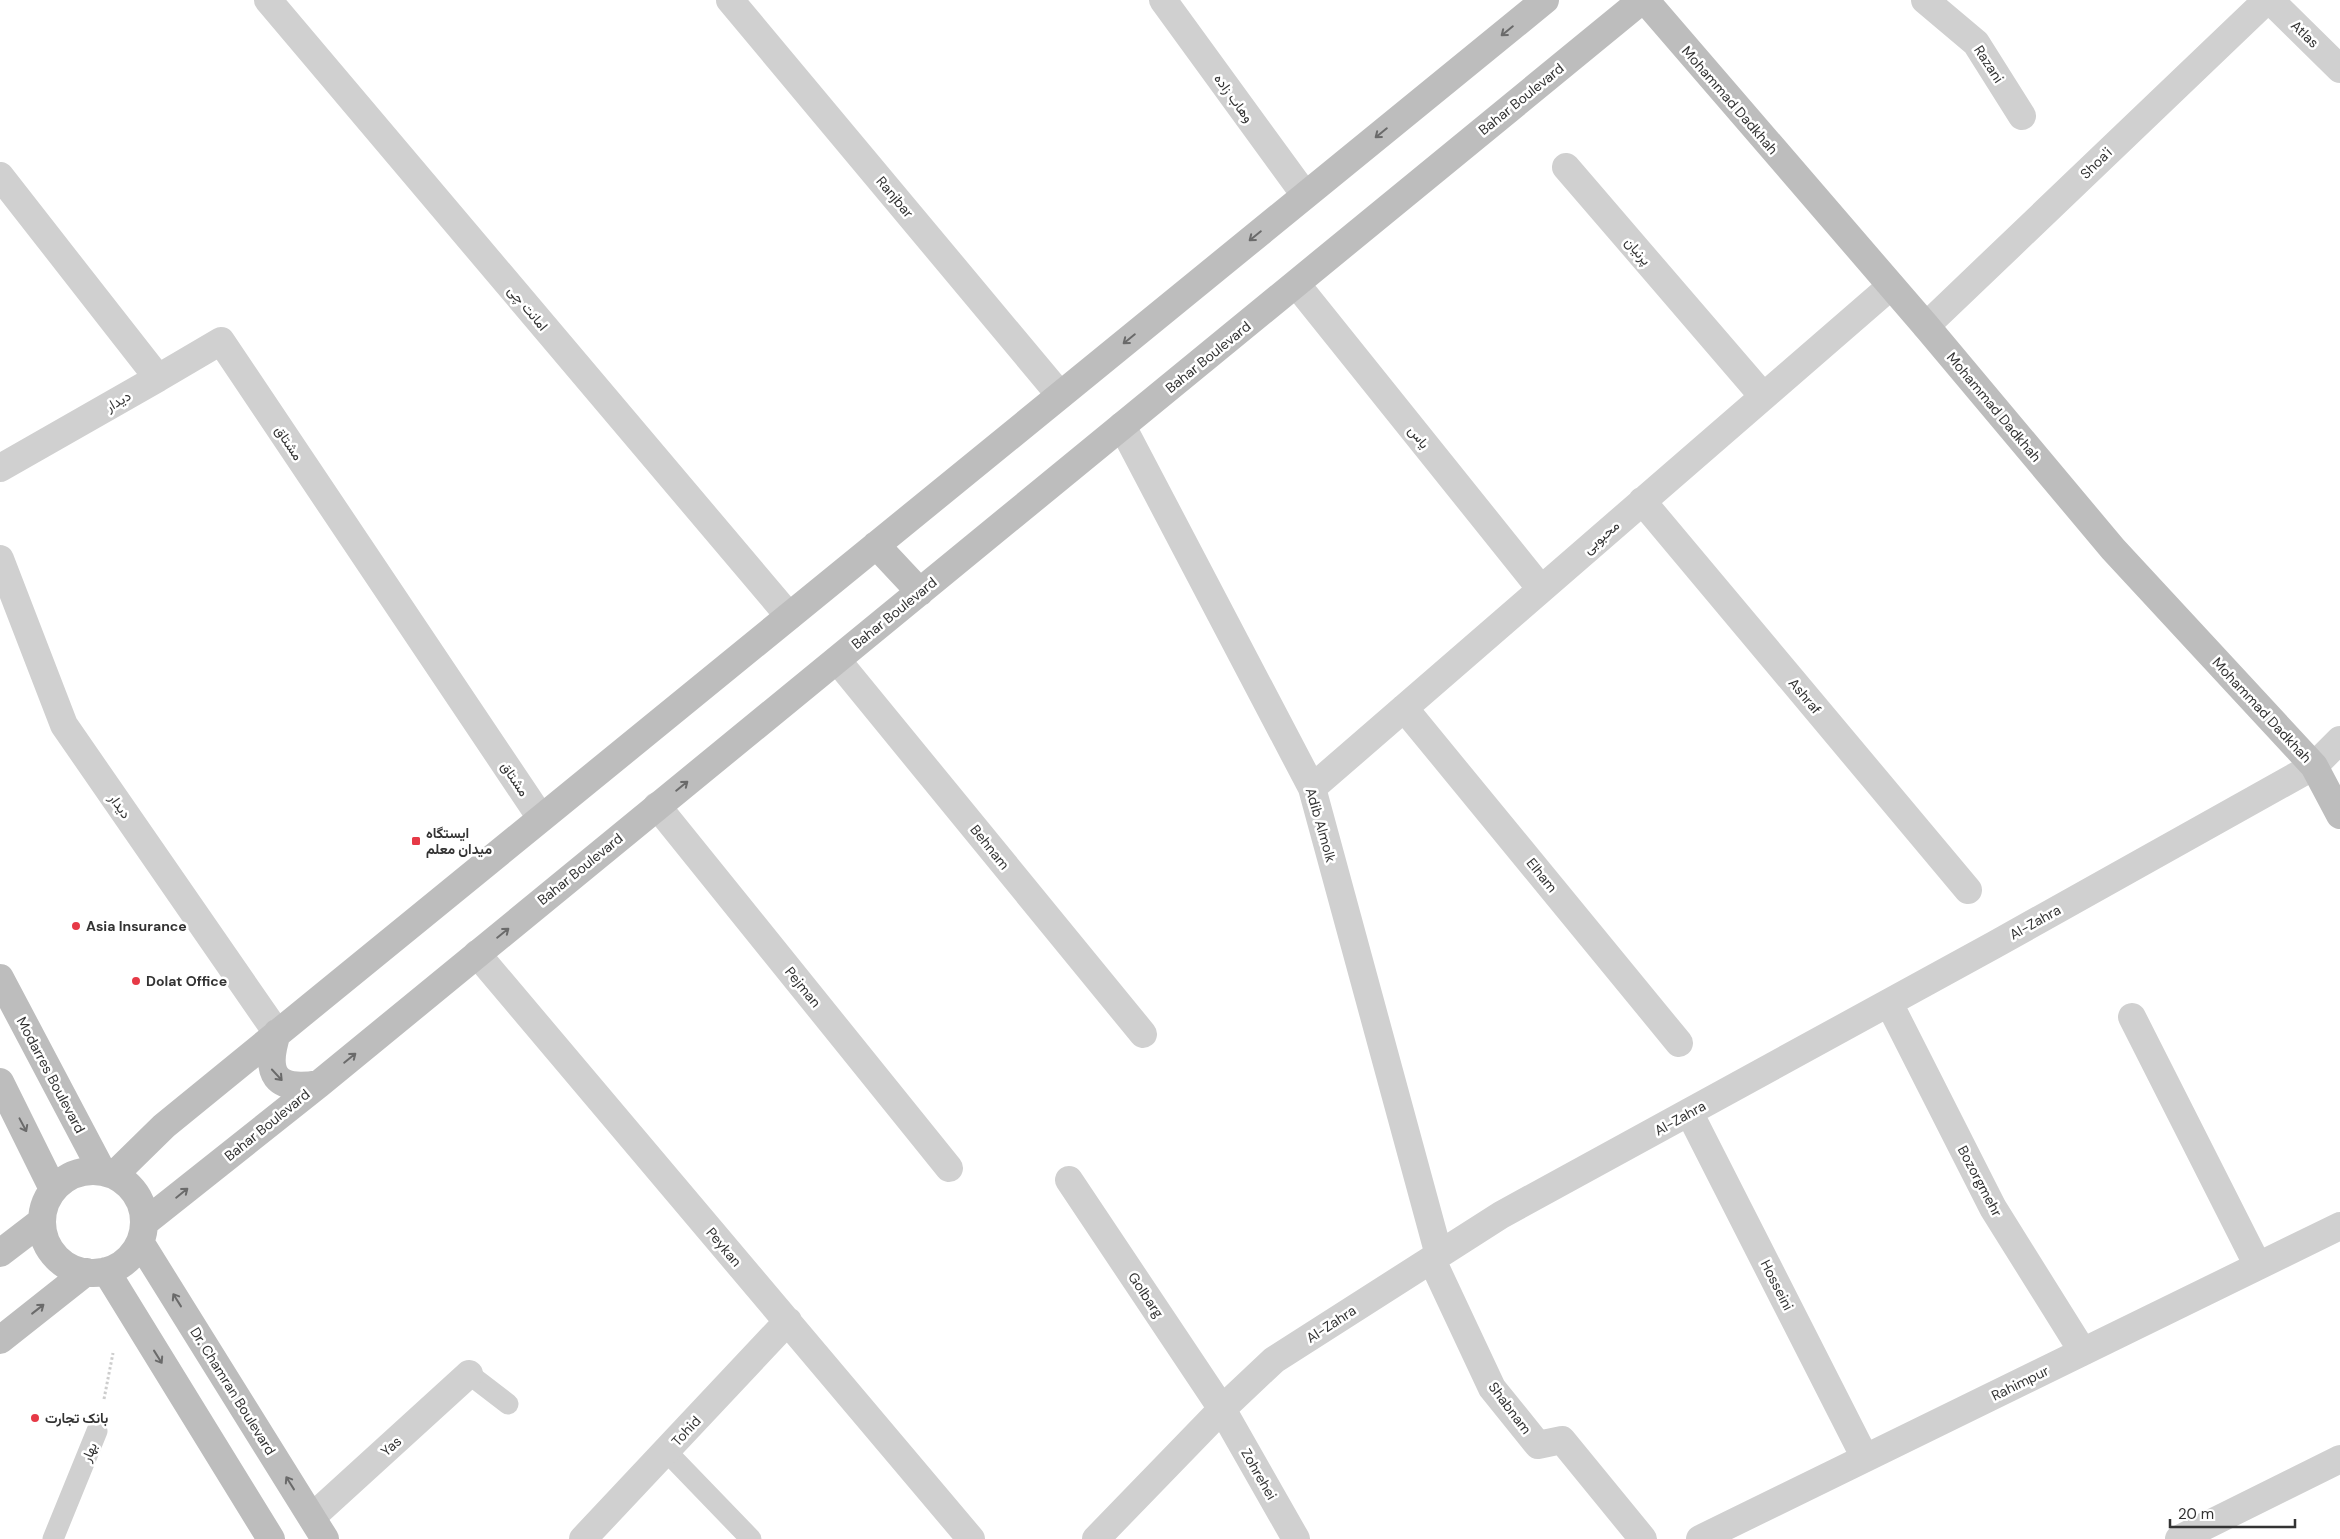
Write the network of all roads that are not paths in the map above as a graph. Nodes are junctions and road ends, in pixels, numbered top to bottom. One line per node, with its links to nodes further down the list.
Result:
1 (268, 0): 26 (street, امانت چی)
2 (730, 0): 17 (street, Ranjbar)
3 (1163, 0): 12 (street, وهاب زاده)
4 (1644, 0): 13 (main road, Bahar Boulevard); 14 (main road, Mohammad Dadkhah)
5 (1925, 0): 9 (street, Razani)
6 (2268, 0): 8 (street, Atlas); 15 (street, Shoa'i)
7 (1534, 3): 12 (main road, one-way to 12)
8 (2340, 69)
9 (2022, 116)
10 (1566, 167): 18 (street, پرنیان)
11 (0, 176): 16 (street)
12 (1305, 196): 17 (main road, one-way to 17)
13 (1297, 284): 19 (main road, Bahar Boulevard); 24 (street, یاس)
14 (1891, 286): 15 (main road, Mohammad Dadkhah); 18 (street, محبوبی)
15 (1926, 326): 30 (main road, Mohammad Dadkhah)
16 (158, 378): 20 (street, دیدار); 34 (street, مشتاق)
17 (1060, 395): 22 (main road)
18 (1763, 396): 21 (street, محبوبی)
19 (1122, 426): 25 (main road, Bahar Boulevard); 31 (street, Adib Almolk)
20 (0, 468)
21 (1642, 501): 24 (street, محبوبی); 35 (street, Ashraf)
22 (876, 545): 25 (main road); 26 (main road)
23 (0, 559): 40 (street, دیدار)
24 (1541, 589): 28 (street, محبوبی)
25 (920, 592): 27 (main road, Bahar Boulevard)
26 (788, 616): 34 (main road)
27 (837, 660): 32 (main road, Bahar Boulevard, one-way to 27); 41 (street, Behnam)
28 (1404, 708): 31 (street, محبوبی); 42 (street, Elham)
29 (2340, 740): 30 (street, Al-Zahra)
30 (2314, 766): 33 (main road, Mohammad Dadkhah); 38 (street, Al-Zahra)
31 (1312, 788): 54 (street, Adib Almolk)
32 (657, 806): 36 (main road, Bahar Boulevard, one-way to 32); 46 (street, Pejman)
33 (2340, 815)
34 (542, 818): 40 (main road)
35 (1968, 890)
36 (477, 954): 44 (main road, Bahar Boulevard, one-way to 36); 57 (street, Peykan)
37 (0, 978): 47 (main road, Modarres Boulevard)
38 (1888, 1003): 45 (street, Al-Zahra); 59 (street, Bozorgmehr)
39 (2132, 1017): 55 (street)
40 (277, 1033): 44 (main road, one-way to 44); 47 (main road)
41 (1143, 1034)
42 (1680, 1043)
43 (0, 1082): 49 (main road, one-way to 49)
44 (319, 1084): 52 (main road, Bahar Boulevard, one-way to 44)
45 (1689, 1112): 54 (street, Al-Zahra); 65 (street, Hosseini)
46 (950, 1168)
47 (108, 1173): 49 (main road); 52 (main road)
48 (1069, 1180): 62 (street, Golbarg)
49 (54, 1189): 50 (main road)
50 (42, 1221): 53 (main road); 56 (main road)
51 (2340, 1226): 55 (street, Rahimpur)
52 (142, 1233): 56 (main road); 67 (main road, Dr. Chamran Boulevard, one-way to 52)
53 (0, 1253)
54 (1436, 1257): 62 (street, Al-Zahra); 75 (street, Shabnam)
55 (2258, 1266): 59 (street, Rahimpur)
56 (96, 1272): 58 (main road, one-way to 56); 69 (main road, one-way to 69)
57 (788, 1321): 64 (street, Tohid); 72 (street, Peykan)
58 (0, 1340)
59 (2083, 1352): 65 (street, Rahimpur)
60 (469, 1374): 61 (lane); 67 (street, Yas)
61 (508, 1404)
62 (1222, 1409): 73 (street, Al-Zahra); 74 (street, Zohrehei)
63 (98, 1431): 68 (lane, بهار)
64 (667, 1452): 70 (street, Tohid); 71 (lane)
65 (1866, 1458): 76 (street, Rahimpur)
66 (2340, 1459): 77 (street)
67 (318, 1528)
68 (53, 1539)
69 (271, 1539)
70 (583, 1539)
71 (751, 1539)
72 (972, 1539)
73 (1096, 1539)
74 (1296, 1539)
75 (1643, 1539)
76 (1700, 1539)
77 (2179, 1539)

